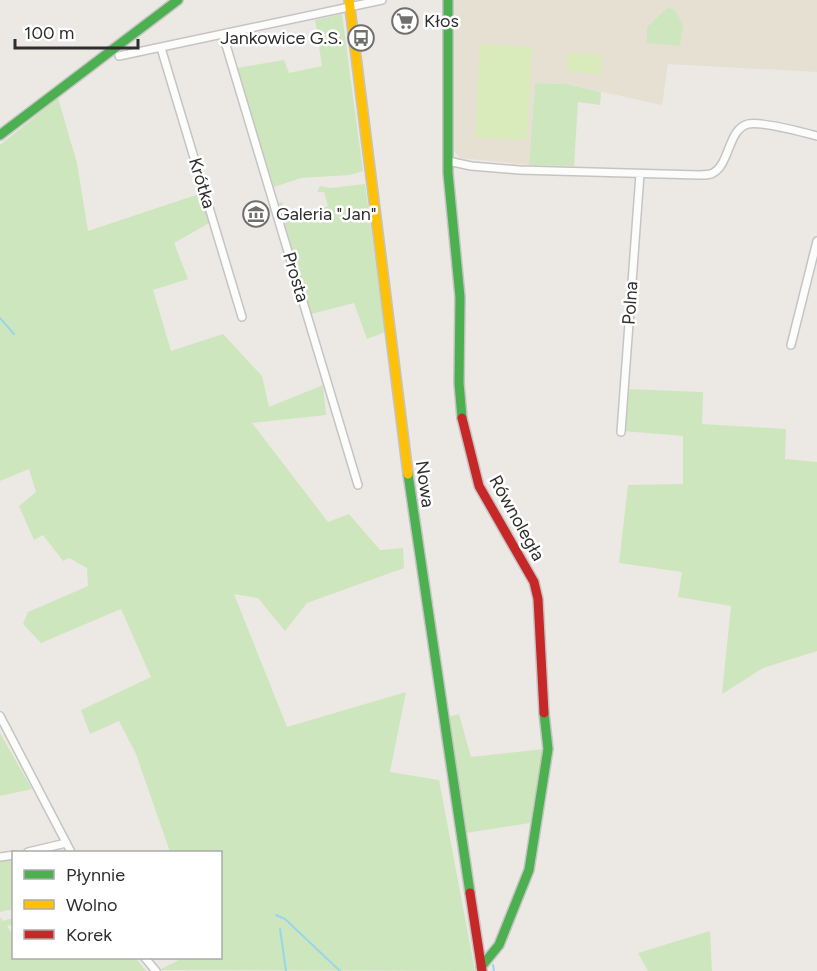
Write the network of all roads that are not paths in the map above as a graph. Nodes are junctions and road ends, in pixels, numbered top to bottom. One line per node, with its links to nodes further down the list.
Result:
1 (178, 0): 8 (street)
2 (382, 0): 4 (street)
3 (448, 0): 10 (street, Równoległa)
4 (349, 4): 5 (street); 22 (street, Nowa)
5 (223, 35): 6 (street); 16 (street, Prosta)
6 (161, 48): 7 (street); 13 (street, Krótka)
7 (119, 56)
8 (0, 135)
9 (817, 136): 11 (street)
10 (448, 161): 11 (street); 22 (street, Równoległa)
11 (640, 174): 15 (street, Polna)
12 (817, 241): 14 (street)
13 (242, 318)
14 (791, 345)
15 (621, 432)
16 (358, 485)
17 (0, 716): 18 (street)
18 (66, 843): 19 (street); 20 (street)
19 (32, 851)
20 (70, 851)
21 (147, 959): 23 (street)
22 (481, 969)
23 (156, 971)

